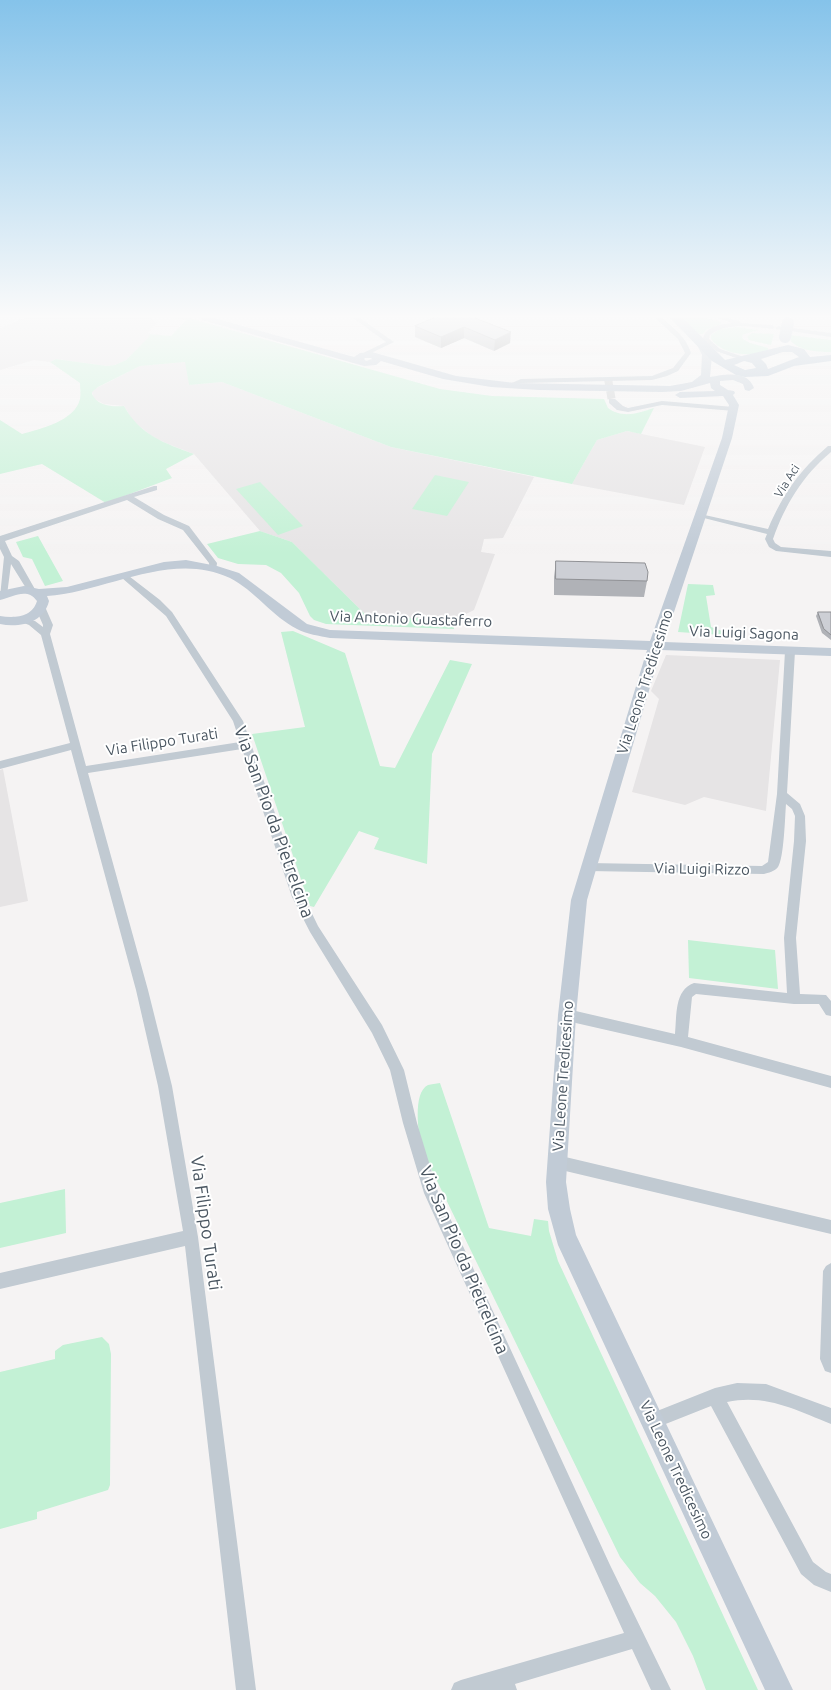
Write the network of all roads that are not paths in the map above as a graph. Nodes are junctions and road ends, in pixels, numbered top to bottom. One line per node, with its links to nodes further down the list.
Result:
1 (696, 397): 4 (street)
2 (738, 397): 4 (main road)
3 (738, 397): 4 (street)
4 (742, 399): 5 (street); 6 (street)
5 (612, 401)
6 (727, 438): 10 (main road, Via Leone Tredicesimo)
7 (831, 448): 11 (street, Via Aci)
8 (154, 488): 9 (street)
9 (128, 497): 12 (street); 15 (street)
10 (700, 516): 11 (street); 22 (main road, Via Leone Tredicesimo)
11 (772, 532): 13 (street)
12 (0, 540): 14 (street)
13 (831, 554)
14 (8, 557): 17 (street); 18 (street, Via Filippo Turati)
15 (213, 569): 16 (street, Via Antonio Guastaferro); 22 (street, Via Antonio Guastaferro)
16 (125, 576): 18 (street, Via Antonio Guastaferro); 26 (street, Via San Pio da Pietrelcina)
17 (1, 595): 18 (street)
18 (38, 599): 19 (main road); 21 (street, Via Filippo Turati)
19 (21, 620): 20 (street); 21 (street)
20 (2, 621)
21 (45, 634): 25 (street, Via Filippo Turati)
22 (657, 646): 23 (street, Via Luigi Sagona); 30 (street, Via Leone Tredicesimo)
23 (790, 651): 24 (street, Via Luigi Sagona); 29 (street, Via Luigi Rizzo)
24 (831, 652)
25 (76, 745): 27 (street); 28 (street, Via Filippo Turati)
26 (247, 745): 28 (street, Via Filippo Turati); 47 (street, Via San Pio da Pietrelcina)
27 (0, 765)
28 (82, 770): 39 (street, Via Filippo Turati)
29 (782, 794): 30 (street, Via Luigi Rizzo); 32 (street)
30 (588, 867): 34 (street, Via Leone Tredicesimo)
31 (827, 996): 32 (street); 33 (street)
32 (794, 999): 35 (street)
33 (831, 1011)
34 (567, 1015): 35 (street); 37 (street, Via Leone Tredicesimo)
35 (681, 1041): 36 (street)
36 (831, 1082)
37 (557, 1162): 38 (street); 45 (street, Via Leone Tredicesimo)
38 (831, 1227)
39 (190, 1237): 41 (street); 49 (street, Via Filippo Turati)
40 (831, 1271): 42 (street)
41 (0, 1281)
42 (829, 1362)
43 (715, 1396): 44 (street); 45 (street); 46 (street)
44 (831, 1416)
45 (653, 1421): 52 (street, Via Leone Tredicesimo)
46 (831, 1583)
47 (637, 1638): 48 (street); 51 (street, Via San Pio da Pietrelcina)
48 (505, 1683): 50 (street)
49 (246, 1690)
50 (461, 1690)
51 (661, 1690)
52 (780, 1690)

